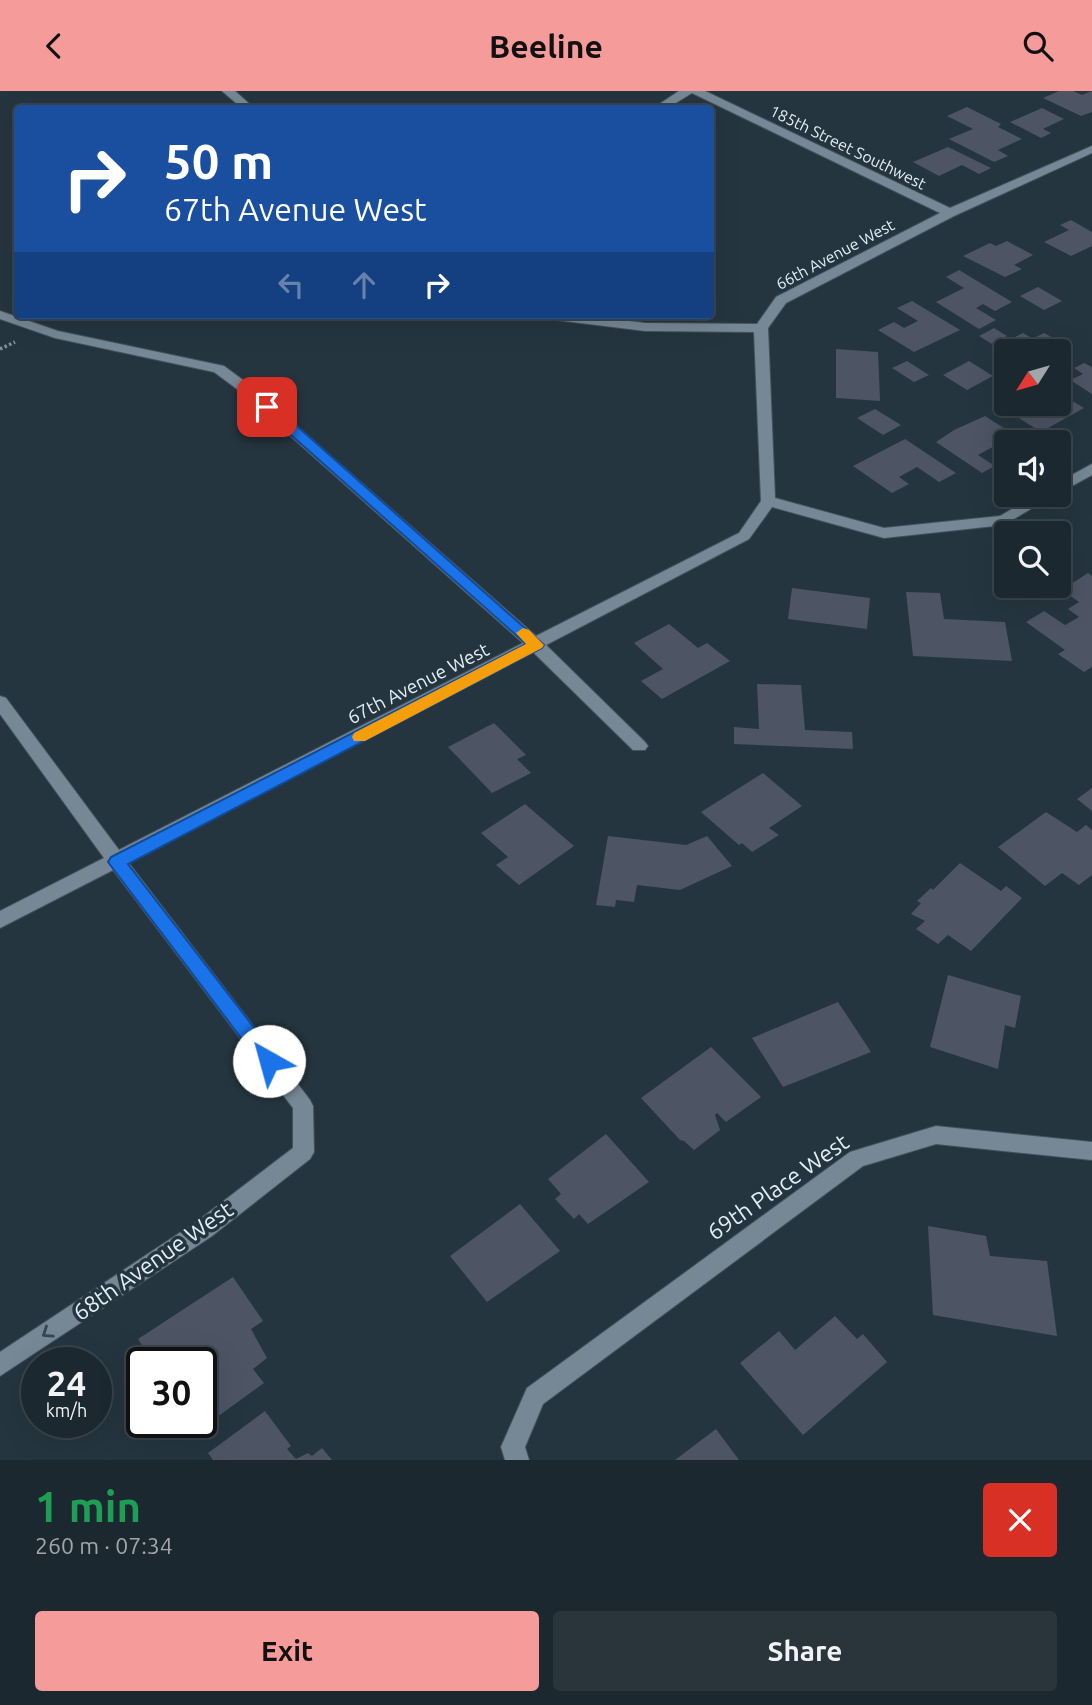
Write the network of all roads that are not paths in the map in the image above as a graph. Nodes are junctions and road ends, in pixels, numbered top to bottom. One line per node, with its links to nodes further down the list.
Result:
1 (228, 91): 4 (street)
2 (687, 91): 5 (street)
3 (696, 91): 7 (street, 185th Street Southwest)
4 (245, 105)
5 (664, 105)
6 (1092, 149): 7 (street, 66th Avenue West)
7 (950, 213): 10 (street, 66th Avenue West)
8 (0, 315): 15 (street)
9 (580, 319): 10 (street)
10 (761, 328): 13 (street)
11 (1092, 469): 12 (street)
12 (1071, 481)
13 (768, 501): 14 (street); 15 (street, 67th Avenue West)
14 (1026, 507)
15 (536, 645): 17 (street); 18 (street, 67th Avenue West)
16 (0, 702): 18 (street)
17 (639, 745)
18 (117, 862): 19 (street, 67th Avenue West); 21 (street, 68th Avenue West, one-way to 21)
19 (0, 920)
20 (1092, 1151): 22 (street, 69th Place West)
21 (0, 1365)
22 (517, 1460)

